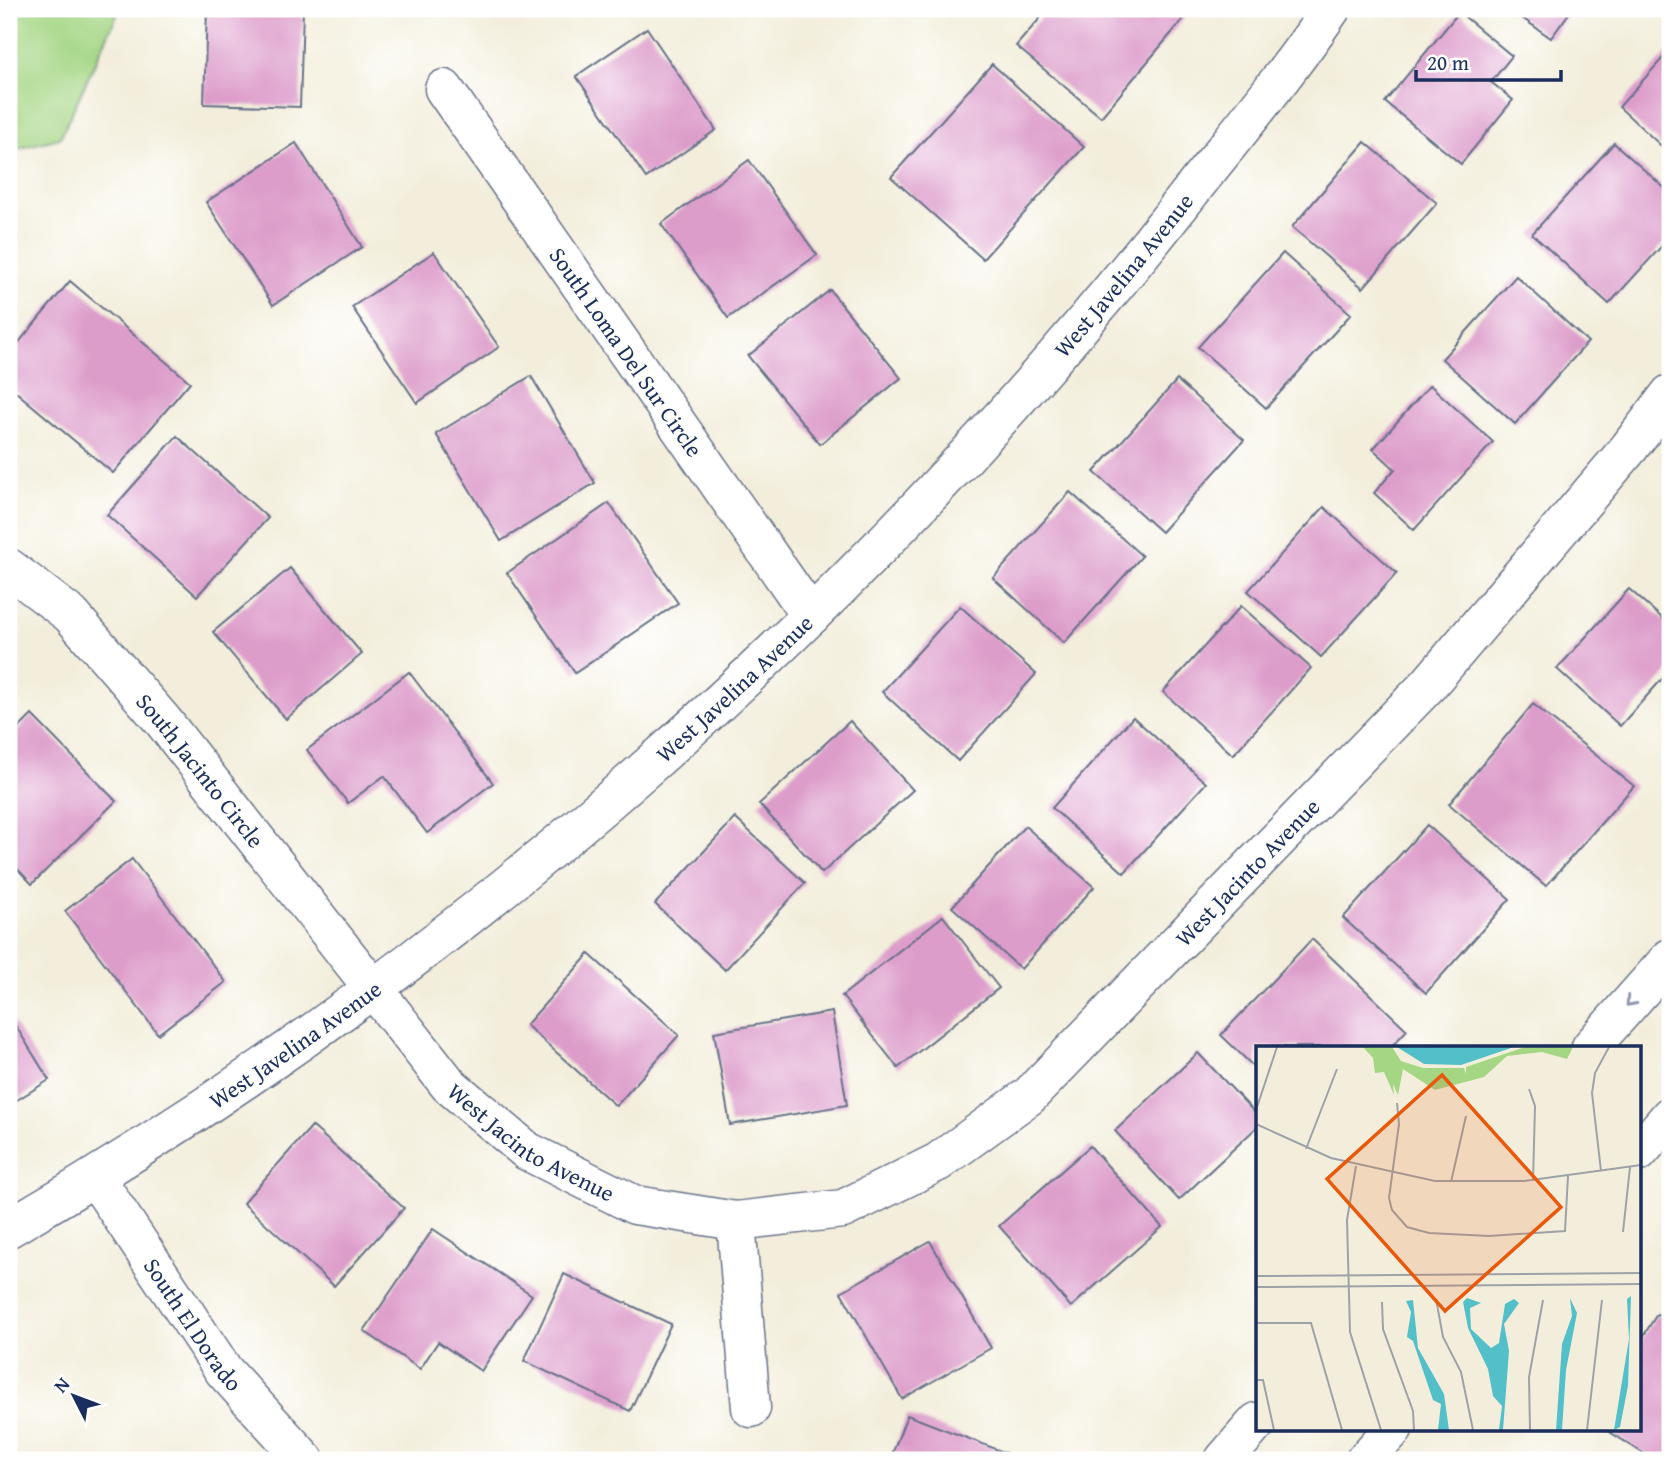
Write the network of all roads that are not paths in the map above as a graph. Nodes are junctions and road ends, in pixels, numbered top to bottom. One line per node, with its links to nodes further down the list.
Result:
1 (1318, 14): 5 (street, West Javelina Avenue)
2 (444, 89): 5 (street, South Loma Del Sur Circle)
3 (1670, 394): 12 (street, West Jacinto Avenue)
4 (9, 568): 7 (street, South Jacinto Circle)
5 (811, 616): 7 (street, West Javelina Avenue)
6 (1670, 958): 8 (street, one-way to 8)
7 (374, 989): 11 (street, West Javelina Avenue); 12 (street, West Jacinto Avenue)
8 (1592, 1046)
9 (1670, 1116): 10 (street)
10 (1640, 1151)
11 (95, 1177): 13 (street, West Javelina Avenue); 17 (street, South El Dorado)
12 (736, 1221): 14 (street)
13 (9, 1228)
14 (751, 1408)
15 (1256, 1423): 18 (street)
16 (1391, 1430): 19 (street)
17 (305, 1460)
18 (1224, 1460)
19 (1364, 1460)

